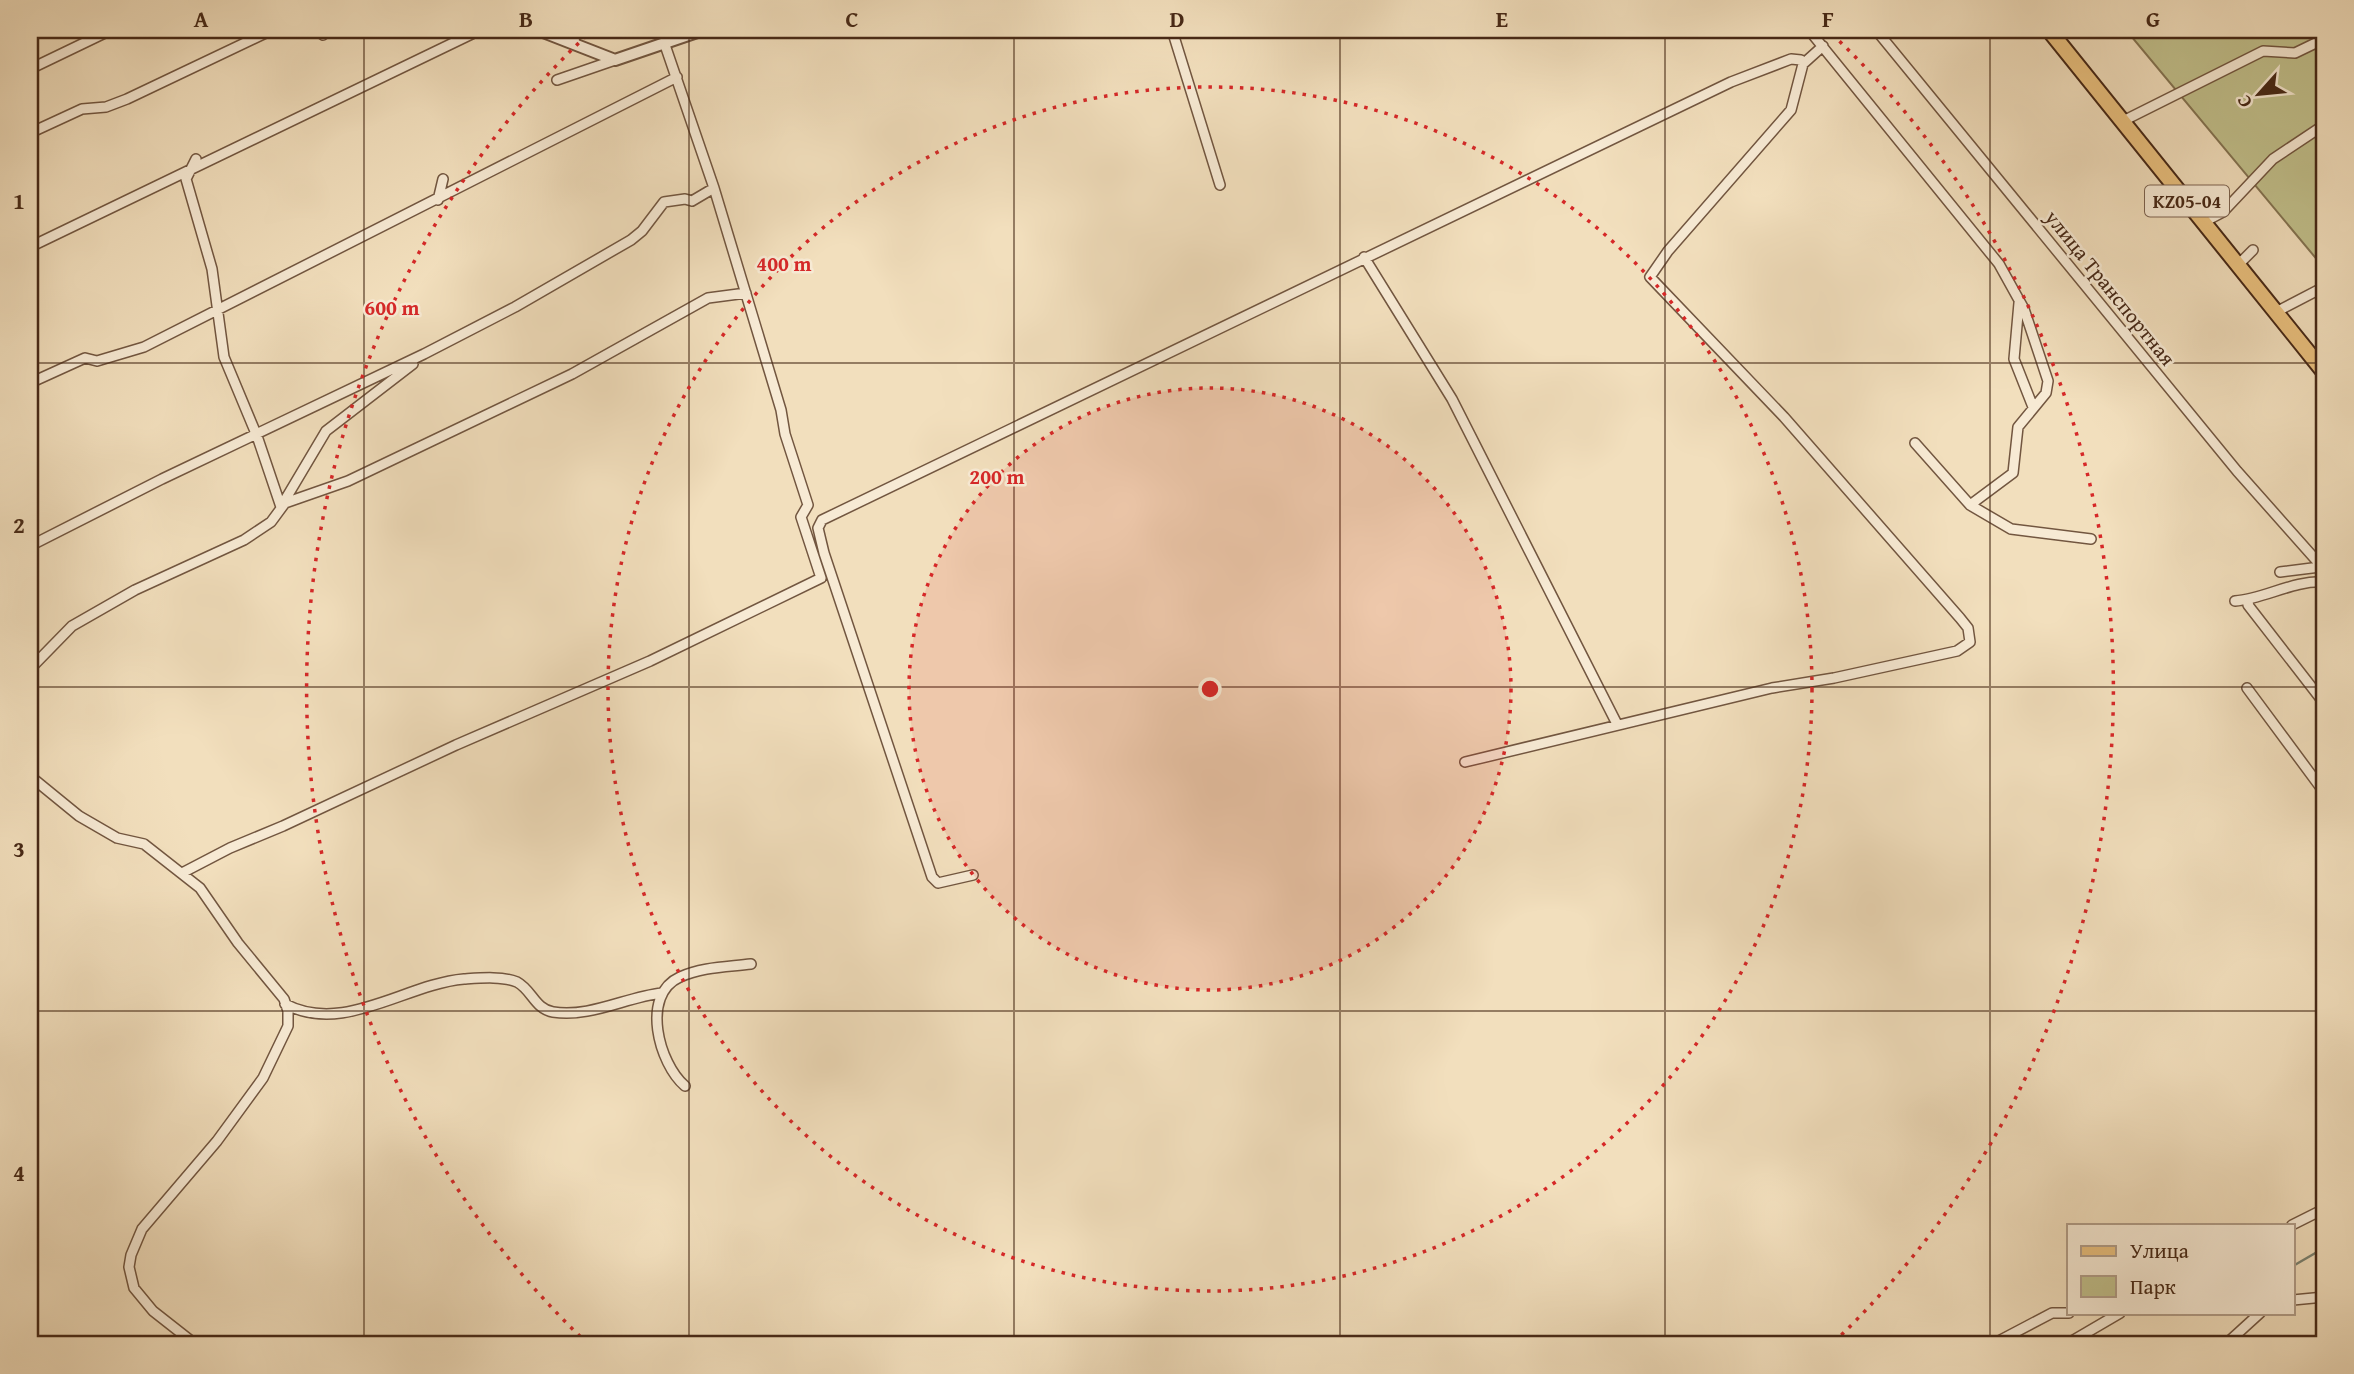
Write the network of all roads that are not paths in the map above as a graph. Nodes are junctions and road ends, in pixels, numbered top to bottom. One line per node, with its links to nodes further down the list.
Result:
1 (111, 30): 17 (street)
2 (272, 30): 22 (street)
3 (480, 30): 24 (street)
4 (538, 30): 12 (street)
5 (575, 30): 12 (street)
6 (703, 30): 13 (street)
7 (1172, 30): 26 (street)
8 (1809, 30): 14 (street)
9 (1876, 30): 49 (street, улица Транспортная)
10 (2049, 30): 20 (main road, KZ05-04)
11 (2324, 40): 20 (street)
12 (574, 44): 15 (street)
13 (665, 44): 15 (street); 18 (street)
14 (1823, 46): 16 (street); 36 (street)
15 (615, 60): 19 (street)
16 (1803, 64): 32 (street); 57 (street)
17 (30, 69)
18 (677, 77): 27 (street); 28 (street)
19 (557, 80)
20 (2123, 121): 29 (main road, KZ05-04)
21 (2324, 125): 29 (street)
22 (30, 133)
23 (196, 159): 24 (street)
24 (190, 171): 30 (street); 37 (street)
25 (443, 179): 28 (street)
26 (1220, 186)
27 (714, 188): 35 (street); 39 (street)
28 (438, 200): 37 (street)
29 (2204, 222): 33 (main road, KZ05-04)
30 (30, 247)
31 (2253, 250): 33 (street)
32 (1364, 257): 57 (street); 62 (street)
33 (2238, 265): 38 (main road, KZ05-04)
34 (2324, 286): 38 (street)
35 (746, 293): 46 (street); 61 (street)
36 (2019, 301): 42 (street); 42 (street)
37 (216, 309): 41 (street); 43 (street)
38 (2276, 312): 40 (main road, KZ05-04)
39 (424, 354): 43 (street); 46 (street)
40 (2324, 372)
41 (30, 383)
42 (2034, 407): 45 (street)
43 (257, 436): 46 (street); 48 (street)
44 (1915, 443): 45 (street)
45 (1970, 505): 47 (street)
46 (281, 507): 54 (street)
47 (2091, 539)
48 (30, 546)
49 (2322, 568): 50 (street)
50 (2280, 572)
51 (2324, 582): 52 (street)
52 (2249, 600): 53 (street); 56 (street)
53 (2235, 601)
54 (30, 669)
55 (2247, 688): 60 (street)
56 (2324, 703)
57 (1617, 723): 58 (street)
58 (1465, 762)
59 (30, 776): 61 (street)
60 (2324, 792)
61 (182, 873): 65 (street)
62 (974, 875)
63 (751, 964): 64 (street)
64 (662, 993): 65 (street); 66 (street)
65 (285, 1004): 74 (street)
66 (685, 1086)
67 (2324, 1209): 68 (street)
68 (2294, 1224)
69 (2324, 1297): 70 (street)
70 (2294, 1300)
71 (2067, 1313): 75 (street)
72 (2118, 1314): 76 (street)
73 (2259, 1314): 77 (street)
74 (195, 1344)
75 (1993, 1344)
76 (2067, 1344)
77 (2225, 1344)

